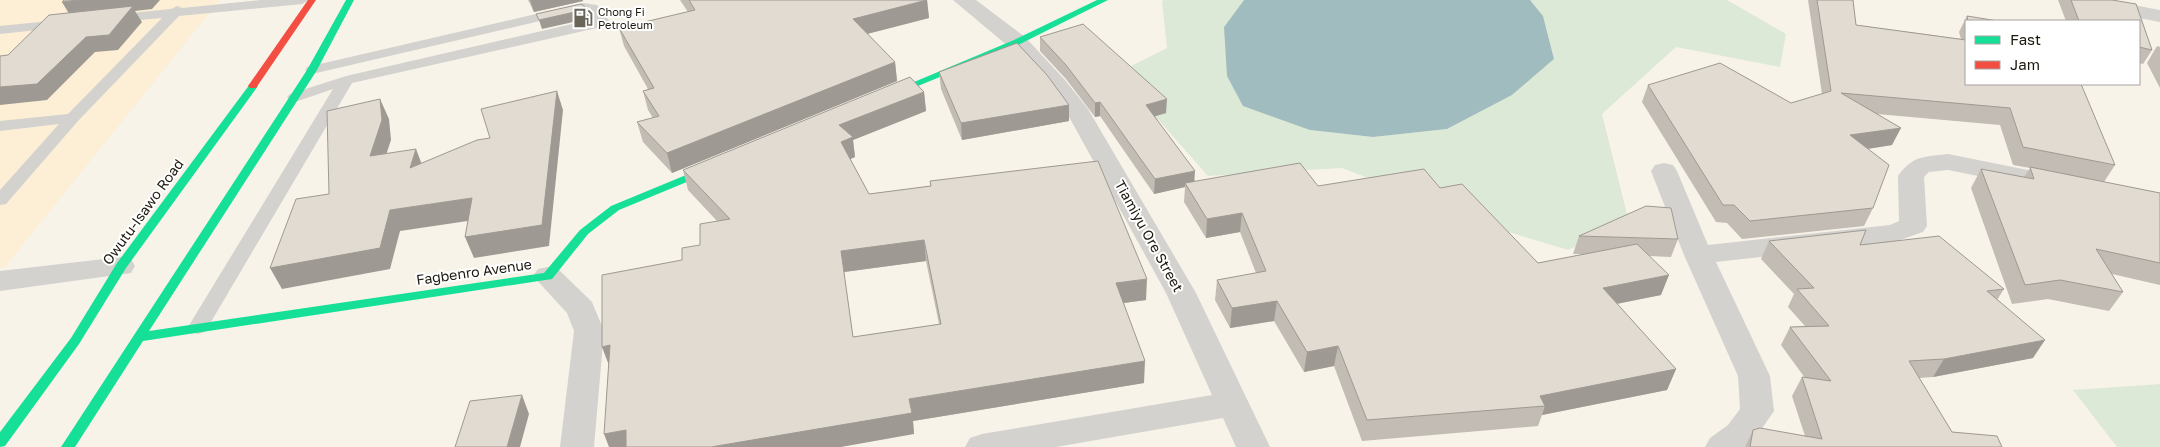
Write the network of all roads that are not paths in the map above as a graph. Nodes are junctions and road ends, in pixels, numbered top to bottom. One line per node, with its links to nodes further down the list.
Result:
1 (185, 0): 8 (lane)
2 (302, 0): 8 (lane)
3 (312, 0): 25 (street, Owutu-Isawo Road)
4 (350, 0): 14 (street)
5 (963, 0): 13 (street, Tiamiyu Ore Street)
6 (1104, 0): 13 (street)
7 (2073, 0): 9 (street)
8 (174, 12): 10 (lane); 18 (lane)
9 (2160, 16)
10 (107, 19)
11 (78, 22): 12 (lane)
12 (0, 30)
13 (1017, 42): 17 (street); 30 (street, Tiamiyu Ore Street)
14 (312, 70): 15 (lane); 16 (street)
15 (346, 80): 16 (lane); 28 (lane)
16 (295, 97): 29 (street)
17 (871, 102)
18 (73, 118): 19 (lane); 23 (lane)
19 (0, 126)
20 (734, 159): 26 (street, Fagbenro Avenue)
21 (1664, 171): 24 (street)
22 (2083, 188): 24 (street)
23 (0, 200)
24 (1698, 255): 36 (street)
25 (121, 266): 27 (street); 31 (street, Owutu-Isawo Road)
26 (548, 276): 28 (street, Fagbenro Avenue); 33 (street)
27 (0, 281)
28 (198, 327): 29 (street, Fagbenro Avenue)
29 (140, 337): 32 (street)
30 (1232, 404): 34 (street); 35 (street, Tiamiyu Ore Street)
31 (0, 442)
32 (68, 447)
33 (577, 447)
34 (982, 447)
35 (1253, 447)
36 (1722, 447)

